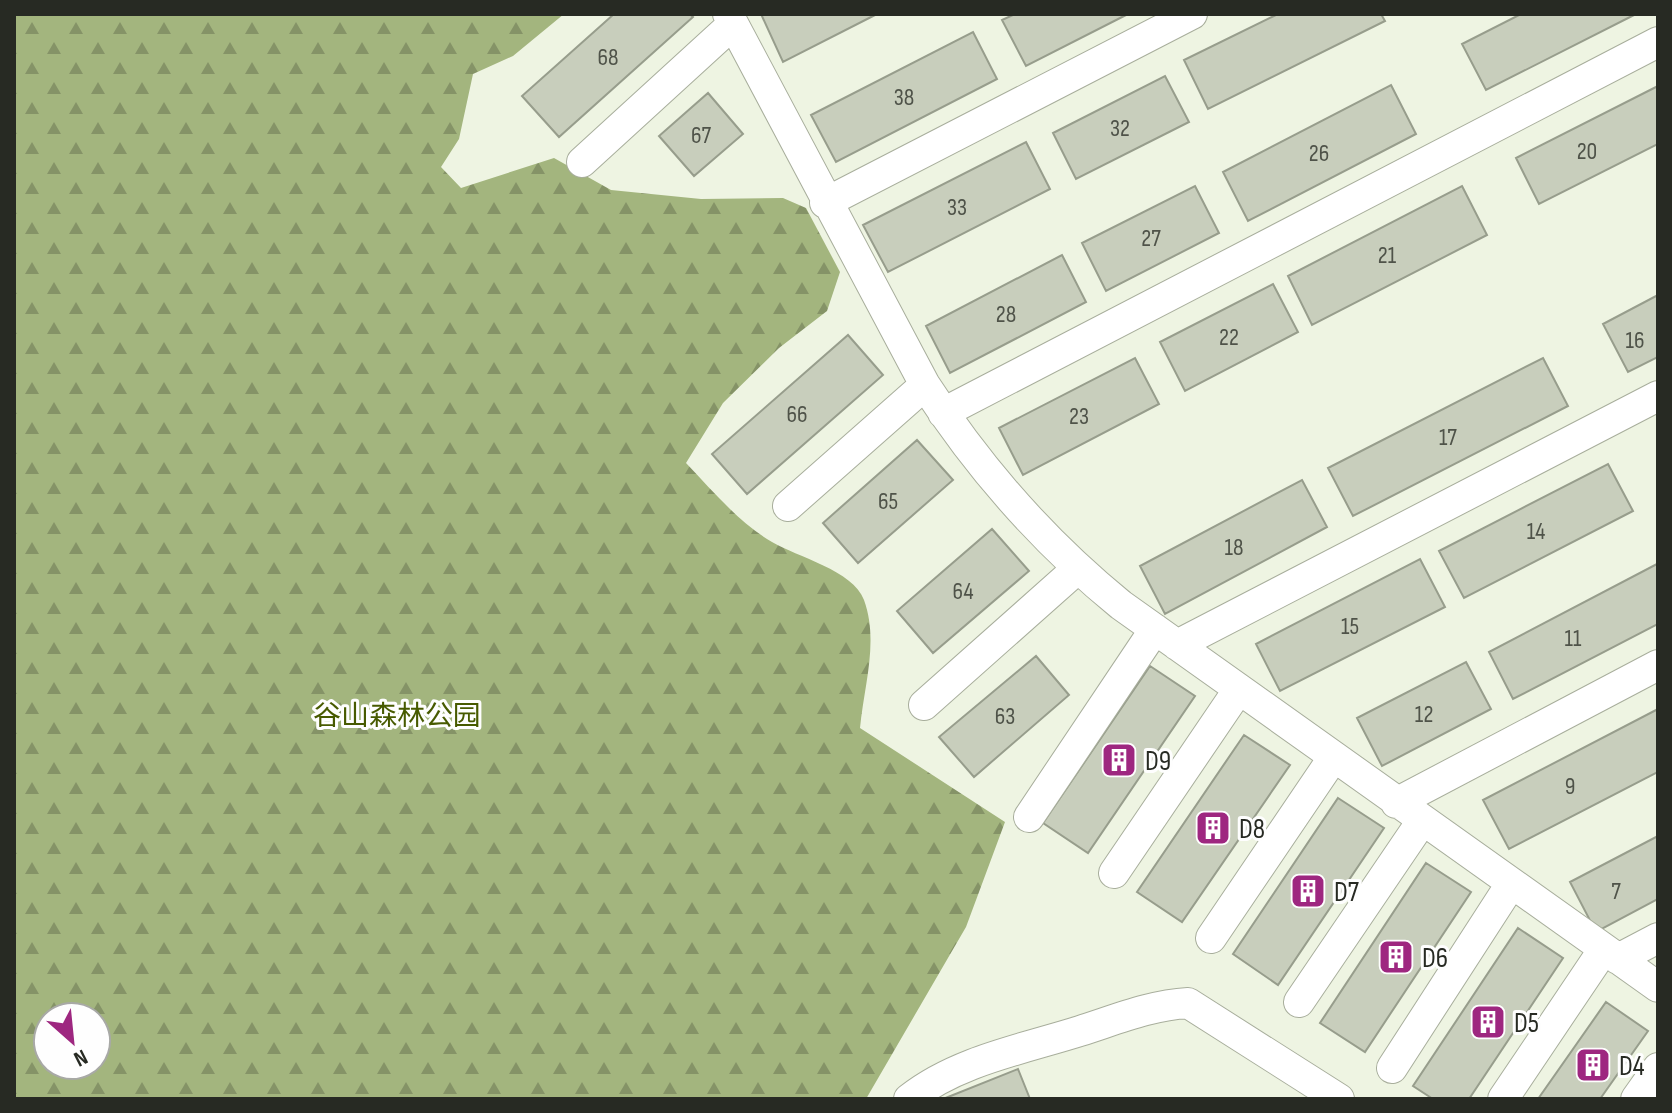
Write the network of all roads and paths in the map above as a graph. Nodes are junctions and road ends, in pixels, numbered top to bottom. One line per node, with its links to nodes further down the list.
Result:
1 (1192, 14): 5 (street)
2 (731, 19): 4 (street); 5 (street)
3 (1658, 42): 8 (street)
4 (582, 162)
5 (825, 203): 6 (street)
6 (925, 385): 8 (street); 9 (street)
7 (1658, 396): 11 (street)
8 (943, 413): 10 (street)
9 (788, 506)
10 (1077, 569): 11 (street); 14 (street)
11 (1166, 637): 13 (street); 17 (street)
12 (1658, 665): 16 (street)
13 (1239, 689): 15 (street); 19 (street)
14 (924, 705)
15 (1333, 758): 16 (street); 21 (street)
16 (1396, 803): 18 (street)
17 (1029, 817)
18 (1422, 821): 20 (street); 25 (street)
19 (1114, 873)
20 (1511, 884): 23 (street); 26 (street)
21 (1211, 938)
22 (1658, 938): 23 (street)
23 (1611, 954): 24 (street); 30 (street)
24 (1658, 987)
25 (1299, 1002)
26 (1392, 1068)
27 (1658, 1068): 31 (street)
28 (909, 1099): 29 (street)
29 (1339, 1099)
30 (1503, 1099)
31 (1636, 1099)

